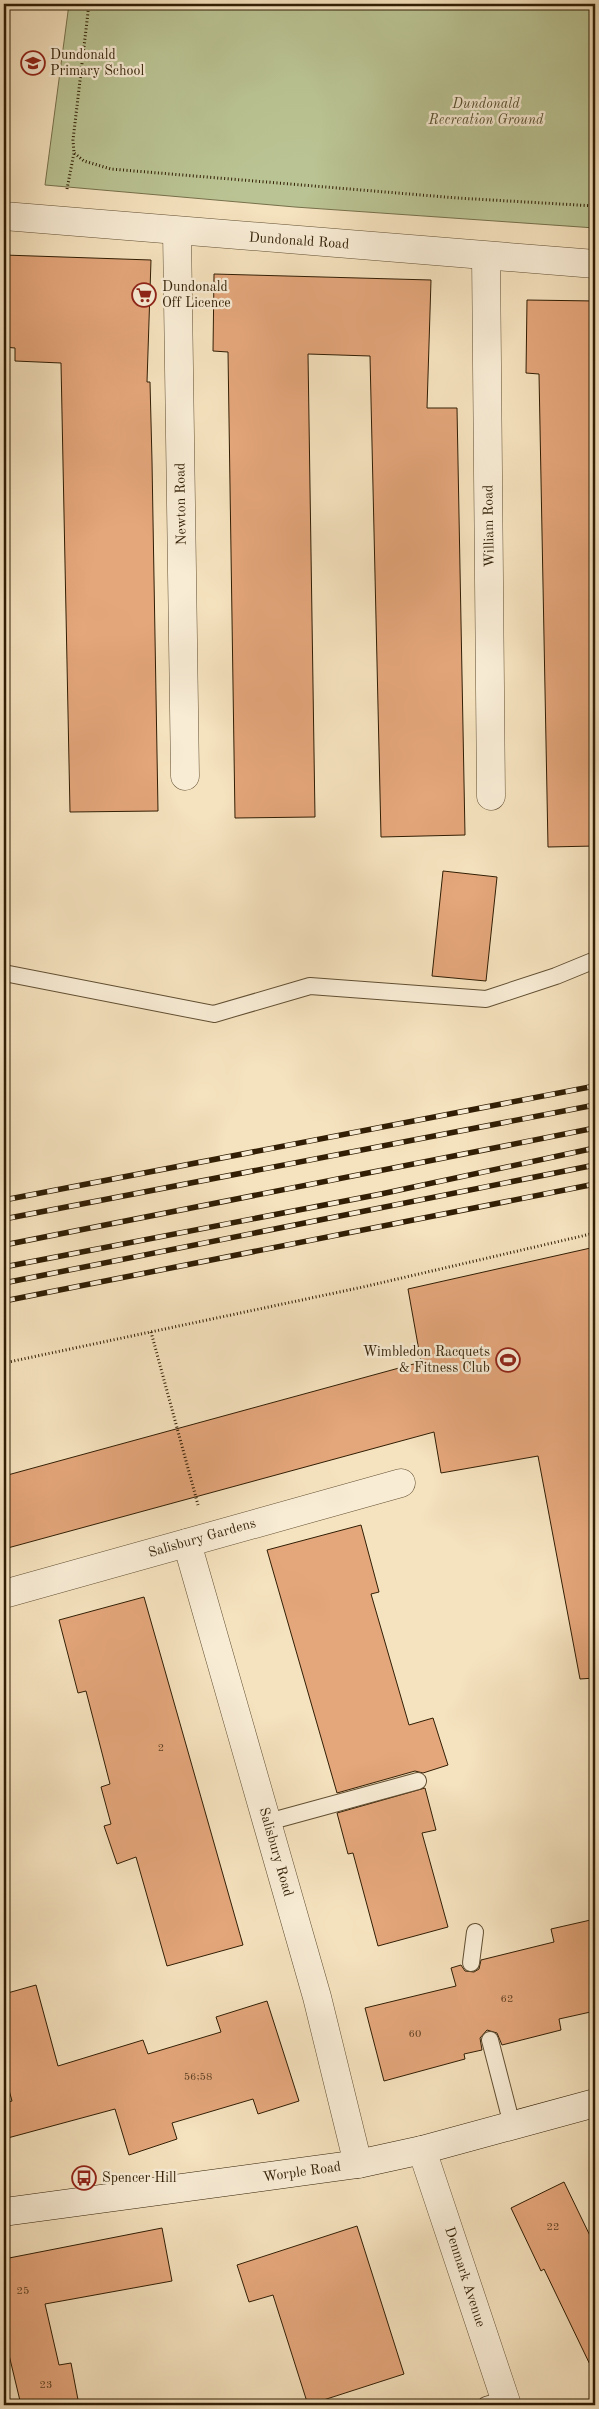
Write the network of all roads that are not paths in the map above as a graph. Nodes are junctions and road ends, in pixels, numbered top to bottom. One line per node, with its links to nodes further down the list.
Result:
1 (4, 216): 2 (street, Dundonald Road)
2 (177, 232): 3 (street, Dundonald Road); 5 (street, Newton Road)
3 (486, 256): 4 (street, Dundonald Road); 6 (street, William Road)
4 (595, 264)
5 (185, 776)
6 (491, 796)
7 (595, 960): 8 (lane)
8 (4, 973)
9 (401, 1483): 10 (street, Salisbury Gardens)
10 (197, 1540): 11 (street, Salisbury Gardens); 13 (street, Salisbury Road)
11 (4, 1594)
12 (418, 1781): 13 (lane)
13 (268, 1822): 20 (street, Salisbury Road)
14 (475, 1932): 15 (lane)
15 (471, 1963)
16 (490, 2040): 18 (lane)
17 (595, 2103): 18 (street, Worple Road)
18 (512, 2125): 19 (street, Worple Road)
19 (422, 2150): 20 (street, Worple Road); 22 (street, Denmark Avenue)
20 (358, 2164): 21 (street, Worple Road)
21 (4, 2212)
22 (500, 2403)

